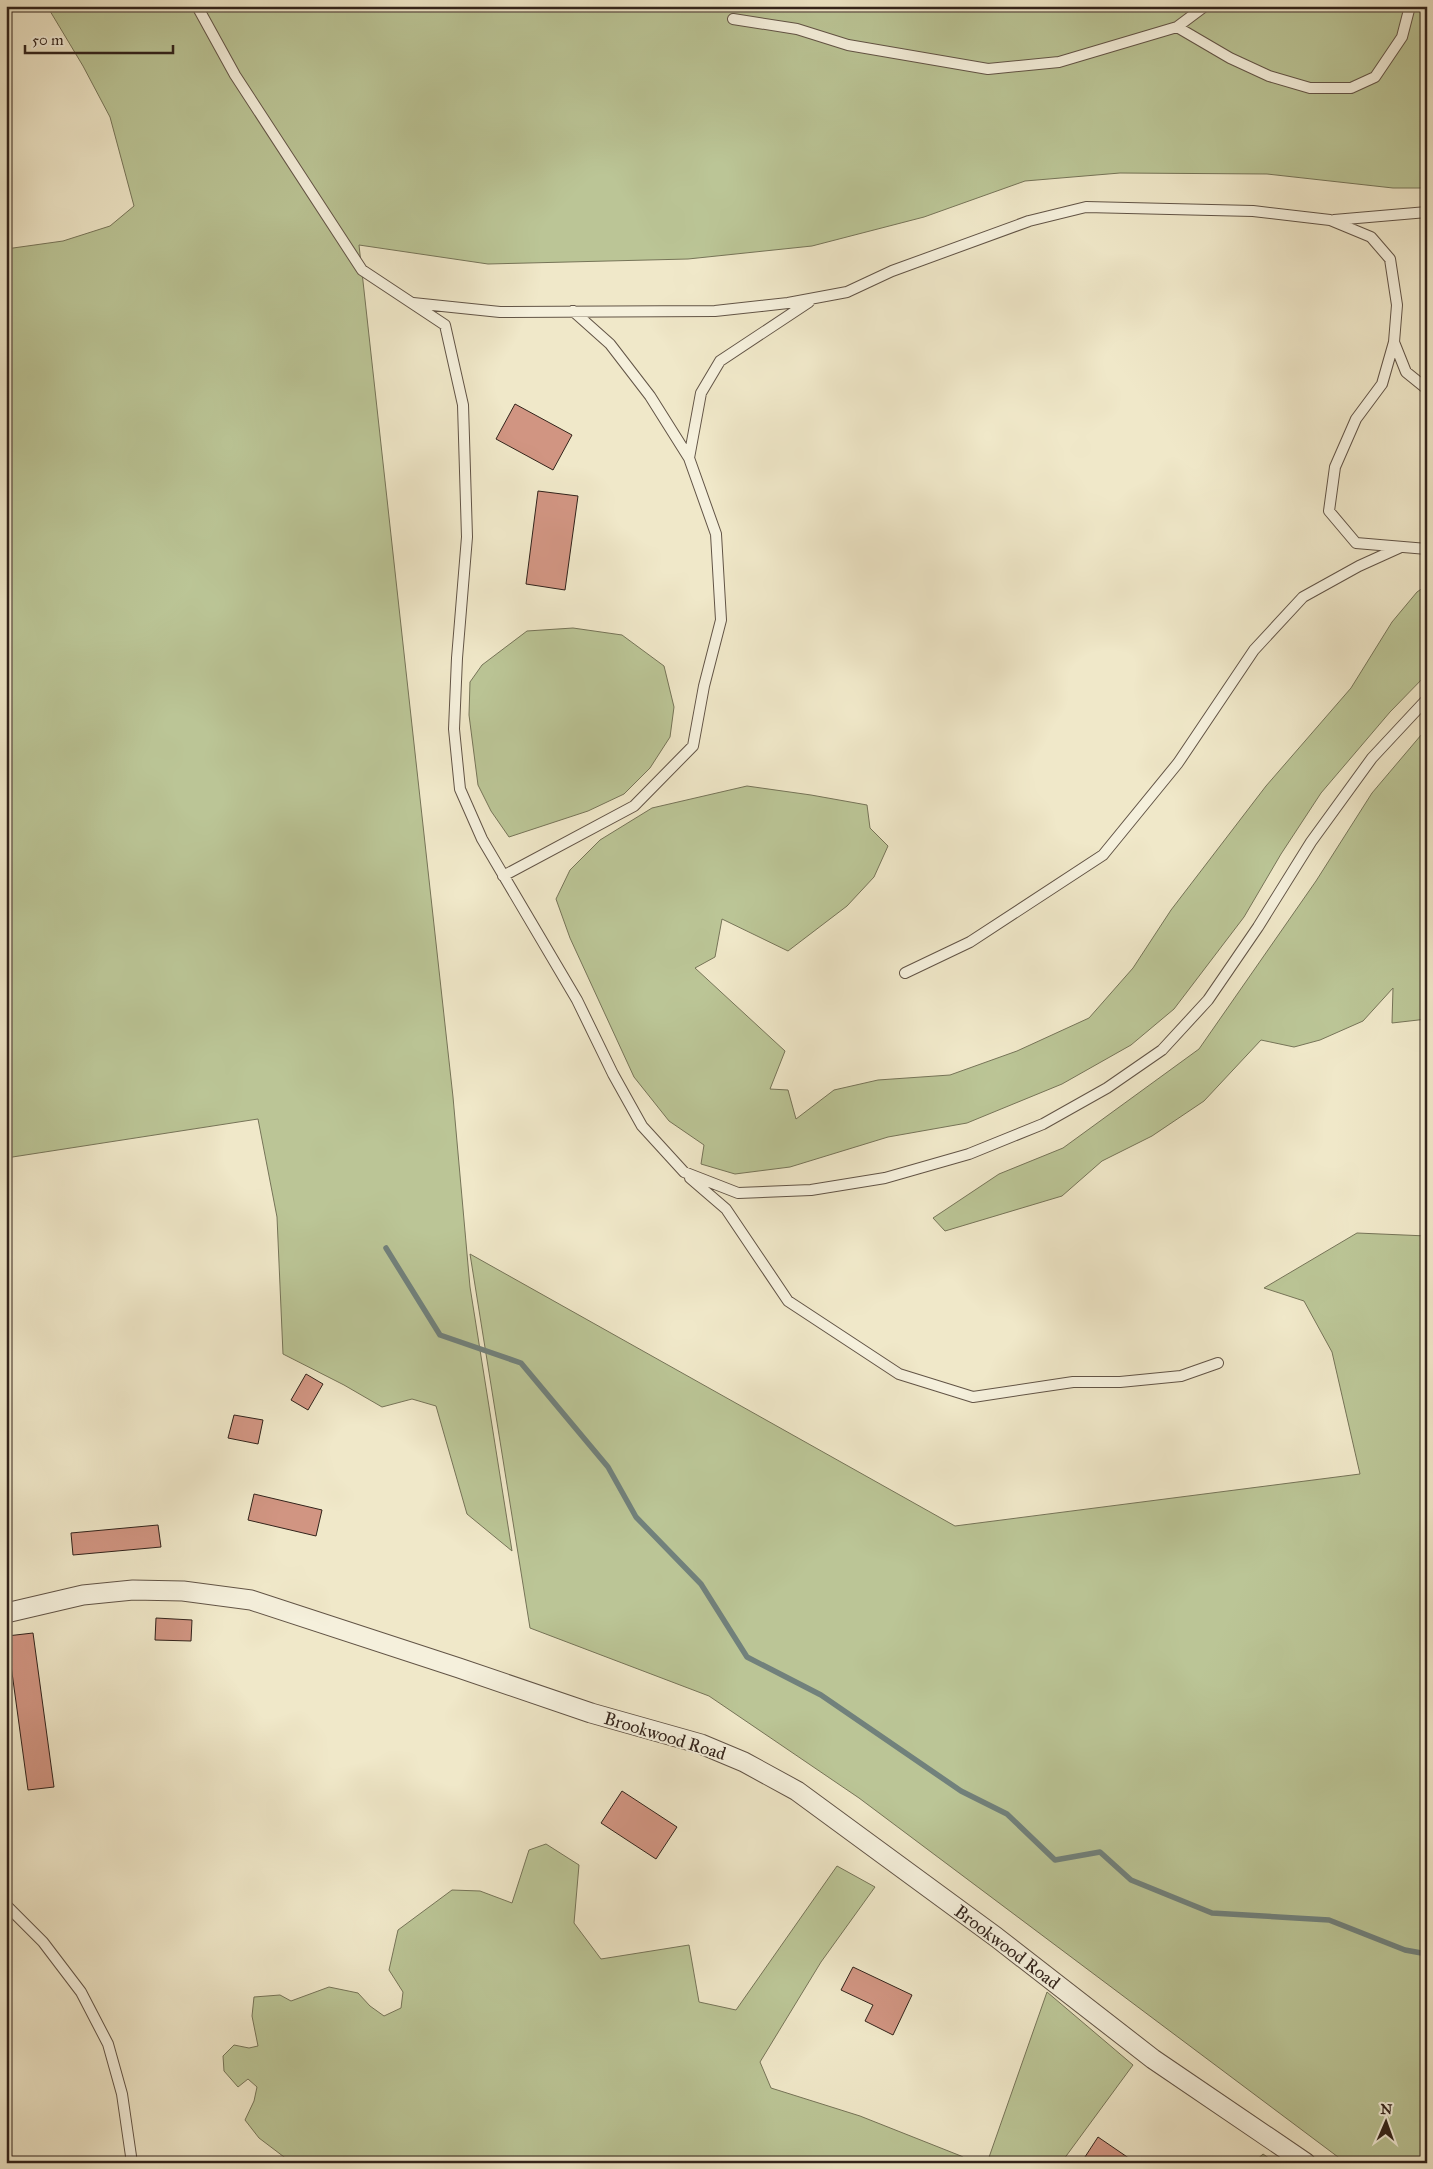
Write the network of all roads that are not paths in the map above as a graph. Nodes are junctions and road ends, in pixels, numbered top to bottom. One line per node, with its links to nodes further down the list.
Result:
1 (197, 6): 9 (lane)
2 (1205, 6): 5 (lane)
3 (1410, 6): 5 (lane)
4 (733, 19): 5 (lane)
5 (1178, 27)
6 (1427, 212): 7 (lane)
7 (1330, 220): 8 (lane); 11 (lane)
8 (816, 298): 10 (lane); 13 (lane)
9 (411, 302): 10 (lane); 17 (lane)
10 (573, 311): 13 (lane)
11 (1394, 342): 12 (lane); 14 (lane)
12 (1427, 390)
13 (690, 458): 17 (lane)
14 (1402, 546): 15 (lane); 18 (lane)
15 (1427, 550)
16 (1427, 699): 19 (lane)
17 (503, 876): 19 (lane)
18 (905, 973)
19 (684, 1172): 20 (lane)
20 (1218, 1363)
21 (6, 1613): 24 (street, Brookwood Road)
22 (6, 1905): 23 (lane)
23 (132, 2163)
24 (1306, 2163)

